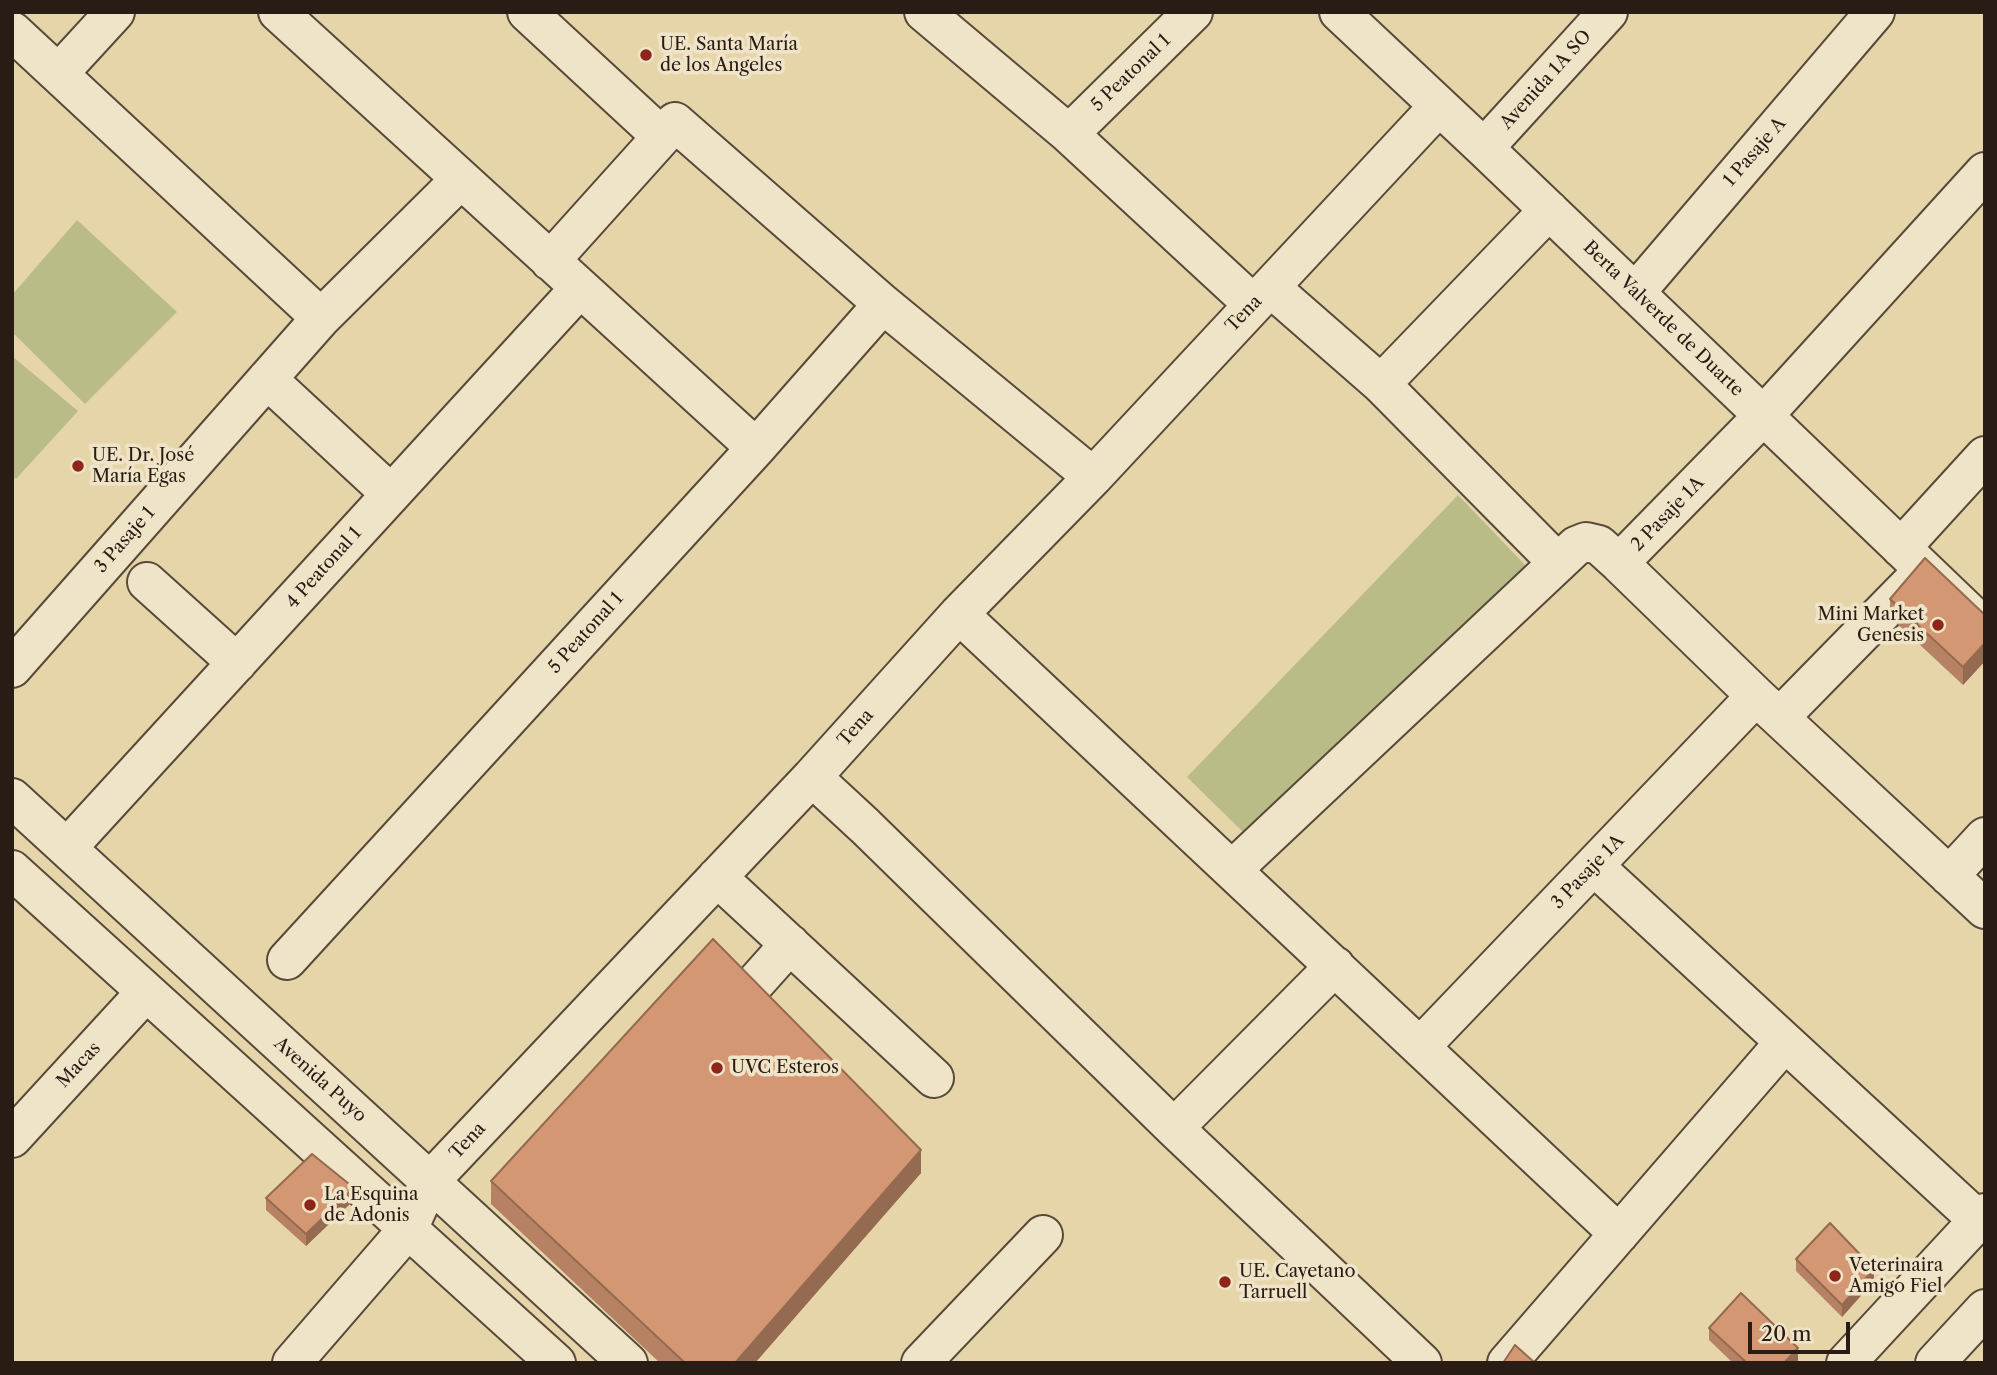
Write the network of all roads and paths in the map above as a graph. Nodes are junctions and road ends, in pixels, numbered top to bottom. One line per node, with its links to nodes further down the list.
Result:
1 (115, 12): 10 (street)
2 (278, 12): 16 (street)
3 (527, 12): 12 (street)
4 (924, 12): 13 (street)
5 (1194, 12): 13 (street, 5 Peatonal 1)
6 (1339, 12): 11 (street, Berta Valverde de Duarte)
7 (1608, 12): 14 (street, Avenida 1A SO)
8 (1875, 12): 20 (street, 1 Pasaje A)
9 (12, 31): 10 (street)
10 (59, 73): 23 (street)
11 (1438, 107): 14 (street, Berta Valverde de Duarte); 21 (street, Tena)
12 (668, 129): 18 (street); 22 (street)
13 (1069, 134): 21 (street)
14 (1484, 148): 17 (street, Berta Valverde de Duarte)
15 (1985, 172): 26 (street, 2 Pasaje 1A)
16 (461, 178): 18 (street); 23 (street, 3 Pasaje 1)
17 (1549, 210): 20 (street, Berta Valverde de Duarte); 25 (street)
18 (550, 261): 19 (street)
19 (580, 288): 27 (street); 30 (street, 4 Peatonal 1)
20 (1635, 293): 26 (street, Berta Valverde de Duarte)
21 (1262, 295): 25 (street); 29 (street, Tena)
22 (883, 304): 27 (street, 5 Peatonal 1); 29 (street)
23 (321, 318): 24 (street, 3 Pasaje 1)
24 (267, 379): 30 (street); 38 (street, 3 Pasaje 1)
25 (1381, 384): 32 (street)
26 (1764, 415): 31 (street, Berta Valverde de Duarte); 33 (street, 2 Pasaje 1A)
27 (756, 448): 51 (street, 5 Peatonal 1)
28 (1985, 456): 31 (street)
29 (1093, 477): 35 (street, Tena)
30 (391, 494): 37 (street, 4 Peatonal 1)
31 (1912, 559): 36 (street, Berta Valverde de Duarte); 39 (street, 3 Pasaje 1A)
32 (1558, 563): 33 (street, 2 Pasaje 1A); 46 (street, 2 Pasaje 1A)
33 (1619, 563): 39 (street)
34 (147, 582): 37 (street)
35 (959, 614): 40 (street, Tena); 46 (street)
36 (1985, 628)
37 (237, 663): 43 (street, 4 Peatonal 1)
38 (12, 668)
39 (1768, 706): 44 (street, 3 Pasaje 1A); 47 (street)
40 (812, 777): 48 (street, Tena); 58 (street)
41 (12, 798): 43 (street, Avenida Puyo)
42 (1985, 837): 47 (street)
43 (67, 848): 60 (street, Avenida Puyo)
44 (1594, 866): 55 (street); 56 (street, 3 Pasaje 1A)
45 (12, 870): 54 (street)
46 (1233, 870): 52 (street)
47 (1949, 876): 49 (street)
48 (717, 877): 50 (street); 60 (street, Tena)
49 (1985, 909)
50 (790, 944): 53 (street); 57 (street)
51 (287, 960)
52 (1335, 967): 56 (street); 58 (street)
53 (748, 991)
54 (146, 992): 59 (street, Macas); 62 (street)
55 (1785, 1042): 61 (street); 63 (street)
56 (1420, 1047): 63 (street)
57 (934, 1078)
58 (1174, 1128): 70 (street)
59 (12, 1138)
60 (430, 1181): 62 (street, Tena); 68 (street, Avenida Puyo)
61 (1981, 1217): 72 (street)
62 (408, 1229): 66 (street, Tena); 67 (street)
63 (1619, 1234): 71 (street)
64 (1043, 1235): 69 (street)
65 (1985, 1309): 73 (street)
66 (292, 1363)
67 (556, 1363)
68 (628, 1363)
69 (921, 1363)
70 (1422, 1363)
71 (1507, 1363)
72 (1846, 1363)
73 (1935, 1363)

